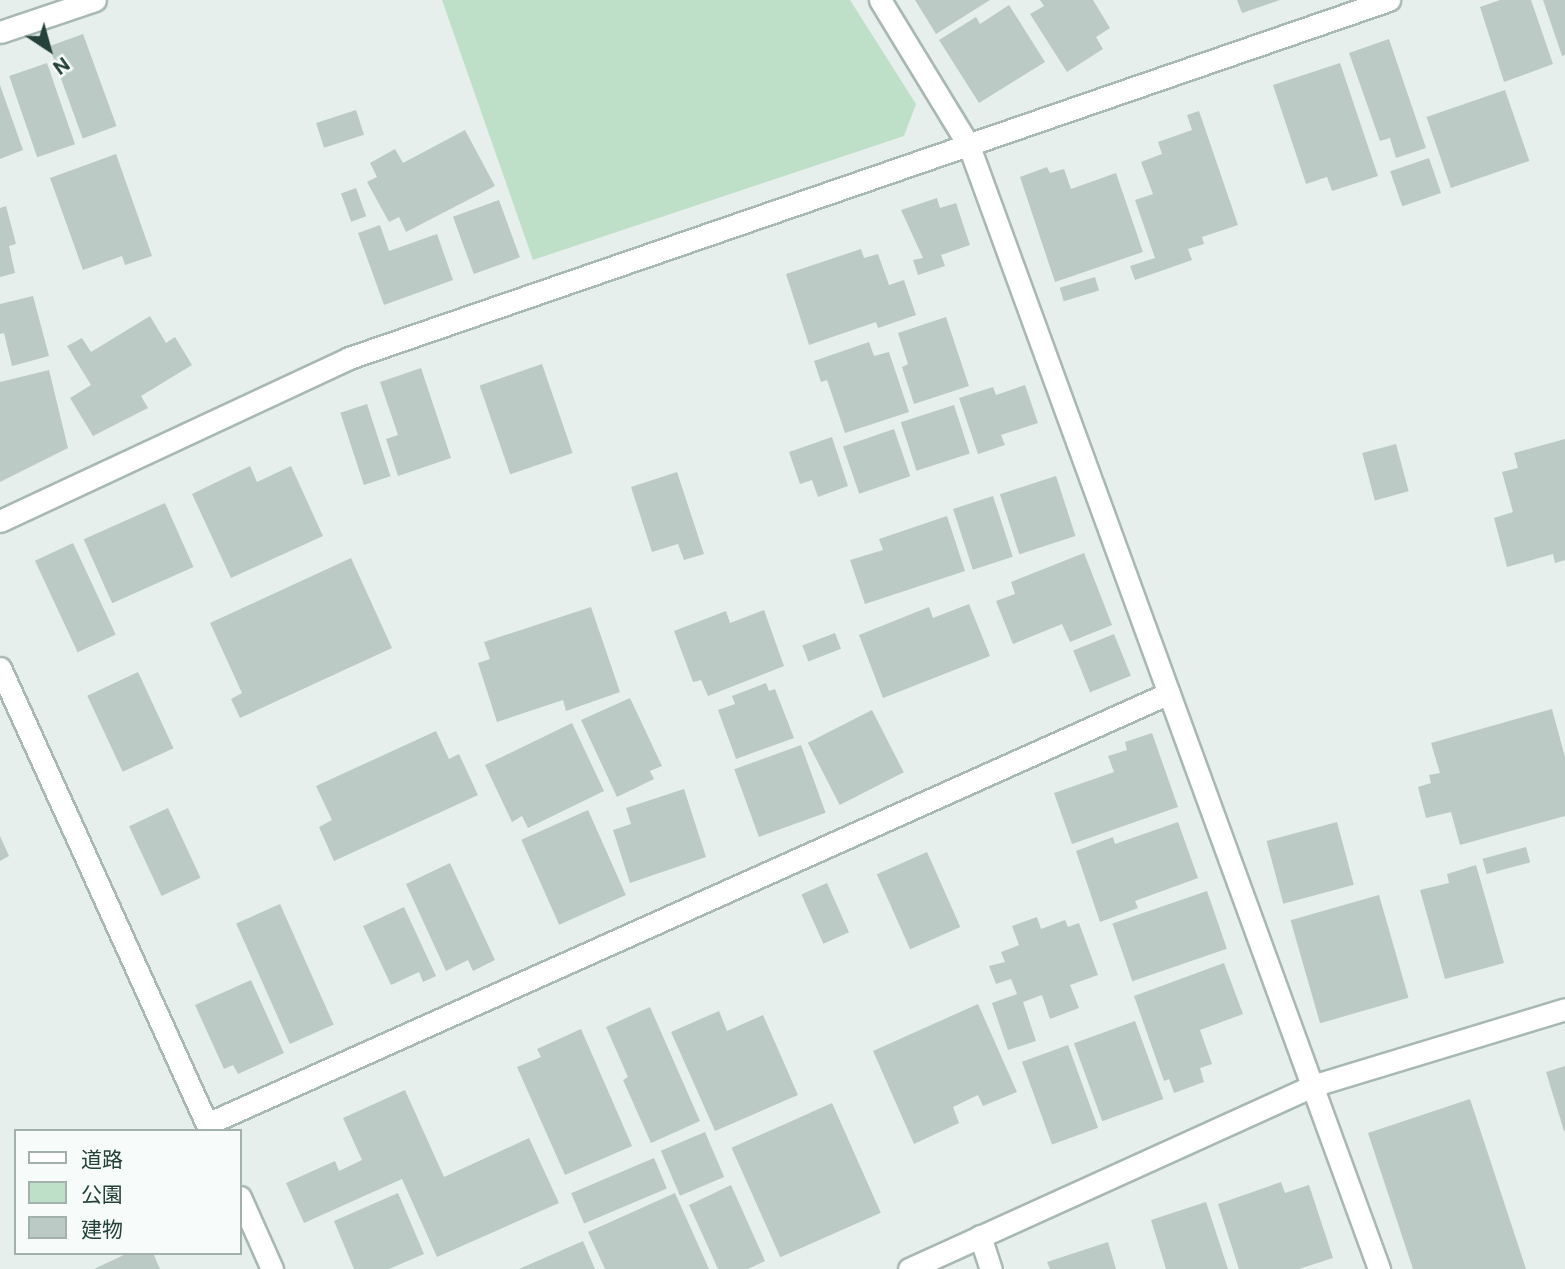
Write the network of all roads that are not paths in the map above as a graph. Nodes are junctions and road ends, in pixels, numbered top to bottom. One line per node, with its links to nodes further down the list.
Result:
1 (95, 0): 5 (street)
2 (880, 0): 6 (street)
3 (1389, 0): 4 (street)
4 (1357, 5): 6 (street)
5 (0, 32)
6 (969, 146): 7 (street); 9 (street)
7 (0, 521)
8 (0, 668): 12 (street)
9 (1169, 693): 11 (street); 12 (street)
10 (1565, 1009): 11 (street)
11 (1312, 1086): 14 (street); 18 (street)
12 (209, 1127)
13 (242, 1202): 15 (street)
14 (980, 1236): 16 (street); 17 (street)
15 (272, 1269)
16 (909, 1269)
17 (991, 1269)
18 (1379, 1269)

